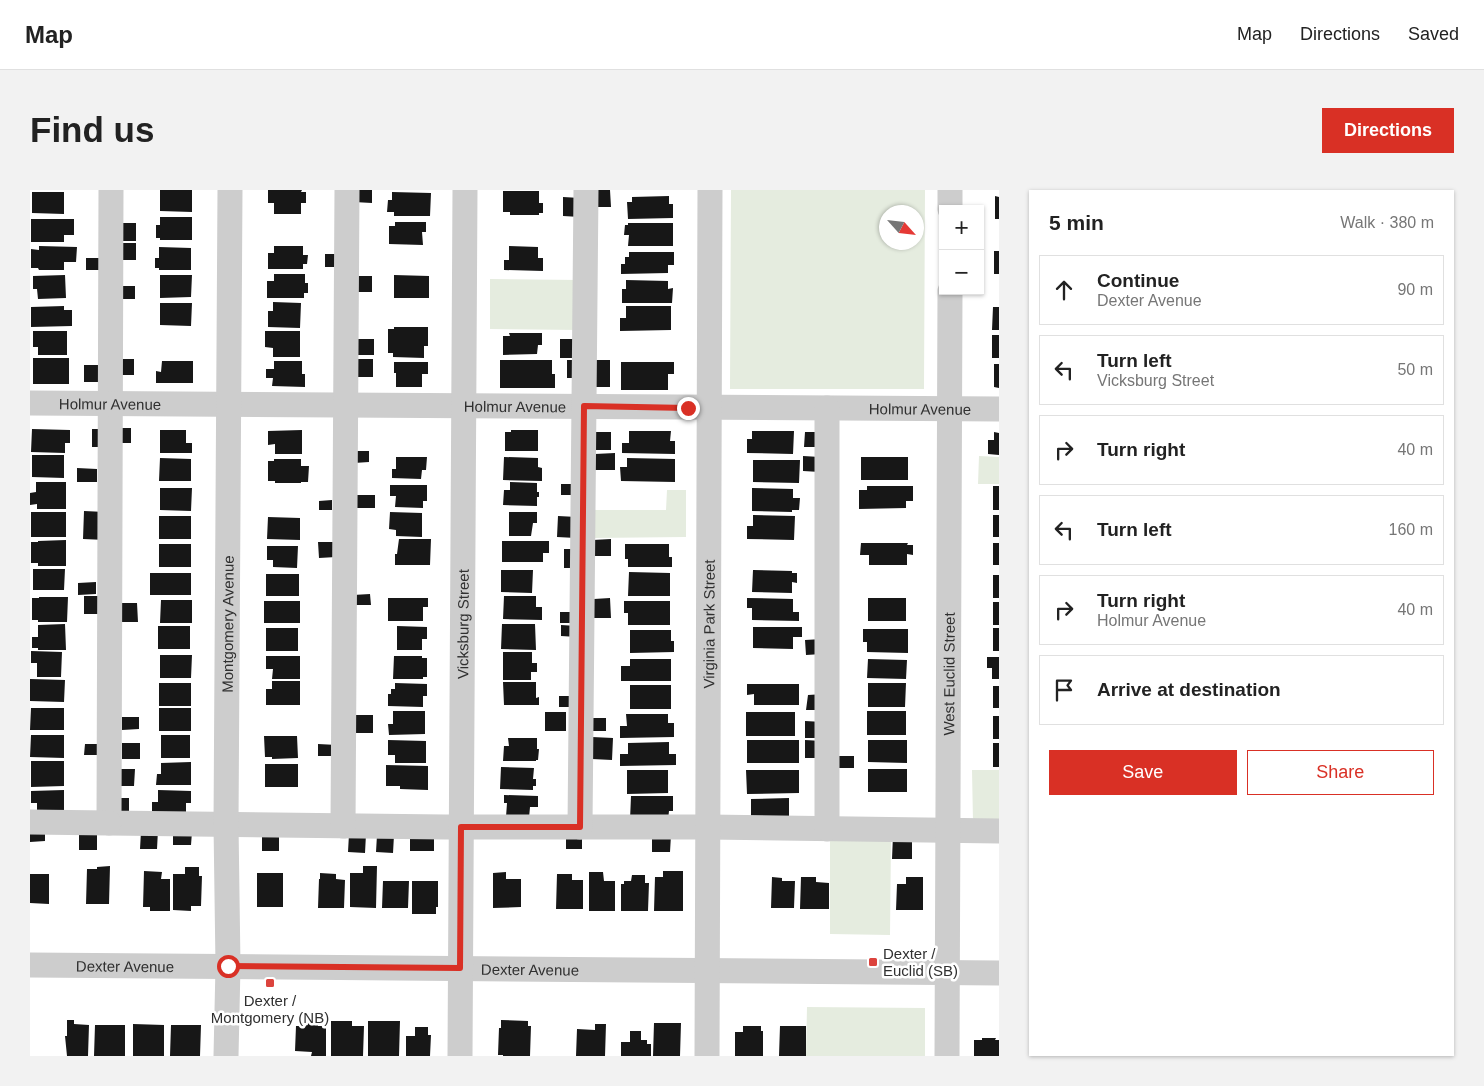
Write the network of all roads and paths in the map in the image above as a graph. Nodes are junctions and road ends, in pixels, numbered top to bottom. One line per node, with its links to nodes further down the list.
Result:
1 (111, 190): 11 (street)
2 (230, 190): 12 (street, Montgomery Avenue)
3 (347, 190): 13 (street)
4 (465, 190): 14 (street, Vicksburg Street)
5 (586, 190): 15 (street)
6 (710, 190): 16 (street, Virginia Park Street)
7 (950, 190): 8 (street)
8 (950, 205)
9 (950, 295): 18 (street, West Euclid Street)
10 (30, 403): 11 (street, Holmur Avenue)
11 (110, 404): 12 (street, Holmur Avenue); 21 (street)
12 (229, 404): 13 (street, Holmur Avenue); 22 (street, Montgomery Avenue)
13 (346, 405): 14 (street, Holmur Avenue); 23 (street)
14 (464, 406): 15 (street, Holmur Avenue); 24 (street, Vicksburg Street)
15 (584, 406): 16 (street, Holmur Avenue); 25 (street)
16 (709, 407): 17 (street, Holmur Avenue); 26 (street, Virginia Park Street)
17 (827, 408): 18 (street, Holmur Avenue); 27 (street)
18 (949, 408): 19 (street, Holmur Avenue); 28 (street, West Euclid Street)
19 (999, 409)
20 (30, 822): 21 (street)
21 (109, 823): 22 (street)
22 (226, 824): 23 (street); 31 (street, Montgomery Avenue)
23 (343, 826): 24 (street)
24 (461, 827): 25 (street); 32 (street, Vicksburg Street)
25 (580, 827): 26 (street)
26 (708, 827): 27 (street); 33 (street, Virginia Park Street)
27 (827, 829): 28 (street)
28 (948, 831): 29 (street); 34 (street, West Euclid Street)
29 (999, 831)
30 (30, 965): 31 (street, Dexter Avenue)
31 (228, 966): 32 (street, Dexter Avenue); 36 (street, Montgomery Avenue)
32 (460, 968): 33 (street, Dexter Avenue); 37 (street, Vicksburg Street)
33 (707, 971): 34 (street, Dexter Avenue); 38 (street, Virginia Park Street)
34 (947, 973): 35 (street, Dexter Avenue); 39 (street, West Euclid Street)
35 (999, 973)
36 (226, 1056)
37 (460, 1056)
38 (707, 1056)
39 (947, 1056)

